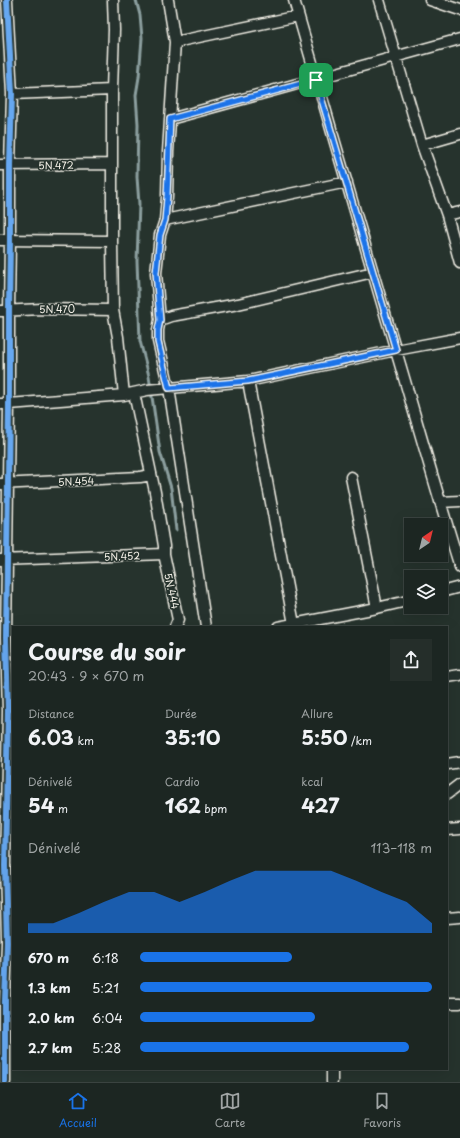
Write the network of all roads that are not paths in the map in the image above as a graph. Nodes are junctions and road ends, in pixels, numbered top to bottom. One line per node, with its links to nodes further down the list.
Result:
1 (7, 0): 14 (street)
2 (113, 0): 13 (street)
3 (168, 0): 10 (street)
4 (294, 0): 8 (street)
5 (379, 0): 11 (street)
6 (430, 0): 7 (street)
7 (460, 10)
8 (298, 16): 10 (street); 12 (street)
9 (460, 40): 11 (street)
10 (175, 42): 15 (street)
11 (396, 57): 12 (street); 17 (street)
12 (316, 80): 15 (street); 20 (street)
13 (112, 90): 14 (street); 18 (street)
14 (12, 94): 19 (street)
15 (170, 119): 23 (street)
16 (460, 134): 17 (street)
17 (422, 145): 22 (street)
18 (112, 164): 19 (street, 5N.472); 25 (street)
19 (5, 165): 24 (street)
20 (347, 182): 23 (street); 27 (street)
21 (460, 212): 22 (street)
22 (447, 215): 26 (street)
23 (165, 220): 30 (street)
24 (5, 240): 25 (street); 29 (street)
25 (112, 241): 28 (street)
26 (460, 263)
27 (373, 272): 30 (street); 32 (street)
28 (113, 310): 29 (street, 5N.470); 35 (street)
29 (4, 311): 36 (street)
30 (160, 320): 34 (street)
31 (460, 338): 32 (street)
32 (396, 350): 33 (street); 41 (street)
33 (248, 381): 34 (street); 49 (street)
34 (166, 389): 35 (street); 51 (street)
35 (129, 394): 36 (street); 37 (street)
36 (5, 404): 39 (street)
37 (151, 475): 39 (street, 5N.454); 42 (street)
38 (351, 477): 48 (street)
39 (4, 484): 43 (street)
40 (460, 501): 41 (street)
41 (440, 502): 44 (street)
42 (164, 554): 43 (street, 5N.452); 50 (street, 5N.444)
43 (4, 560): 53 (street)
44 (460, 566)
45 (460, 587): 46 (street)
46 (448, 590)
47 (404, 602): 48 (street)
48 (377, 608): 49 (street)
49 (294, 624): 52 (street)
50 (175, 626)
51 (206, 626)
52 (283, 626)
53 (6, 638): 56 (street)
54 (460, 675): 55 (street)
55 (448, 677)
56 (7, 711): 60 (street)
57 (460, 762): 58 (street)
58 (448, 764)
59 (460, 784): 61 (street)
60 (6, 788): 64 (street)
61 (448, 793)
62 (460, 829): 63 (street)
63 (448, 830)
64 (6, 866): 67 (street)
65 (460, 917): 66 (street)
66 (448, 918)
67 (7, 942): 68 (street)
68 (6, 1001): 71 (street)
69 (448, 1003): 70 (street)
70 (460, 1003)
71 (6, 1057): 73 (street)
72 (332, 1070): 74 (street)
73 (4, 1082)
74 (332, 1082)

